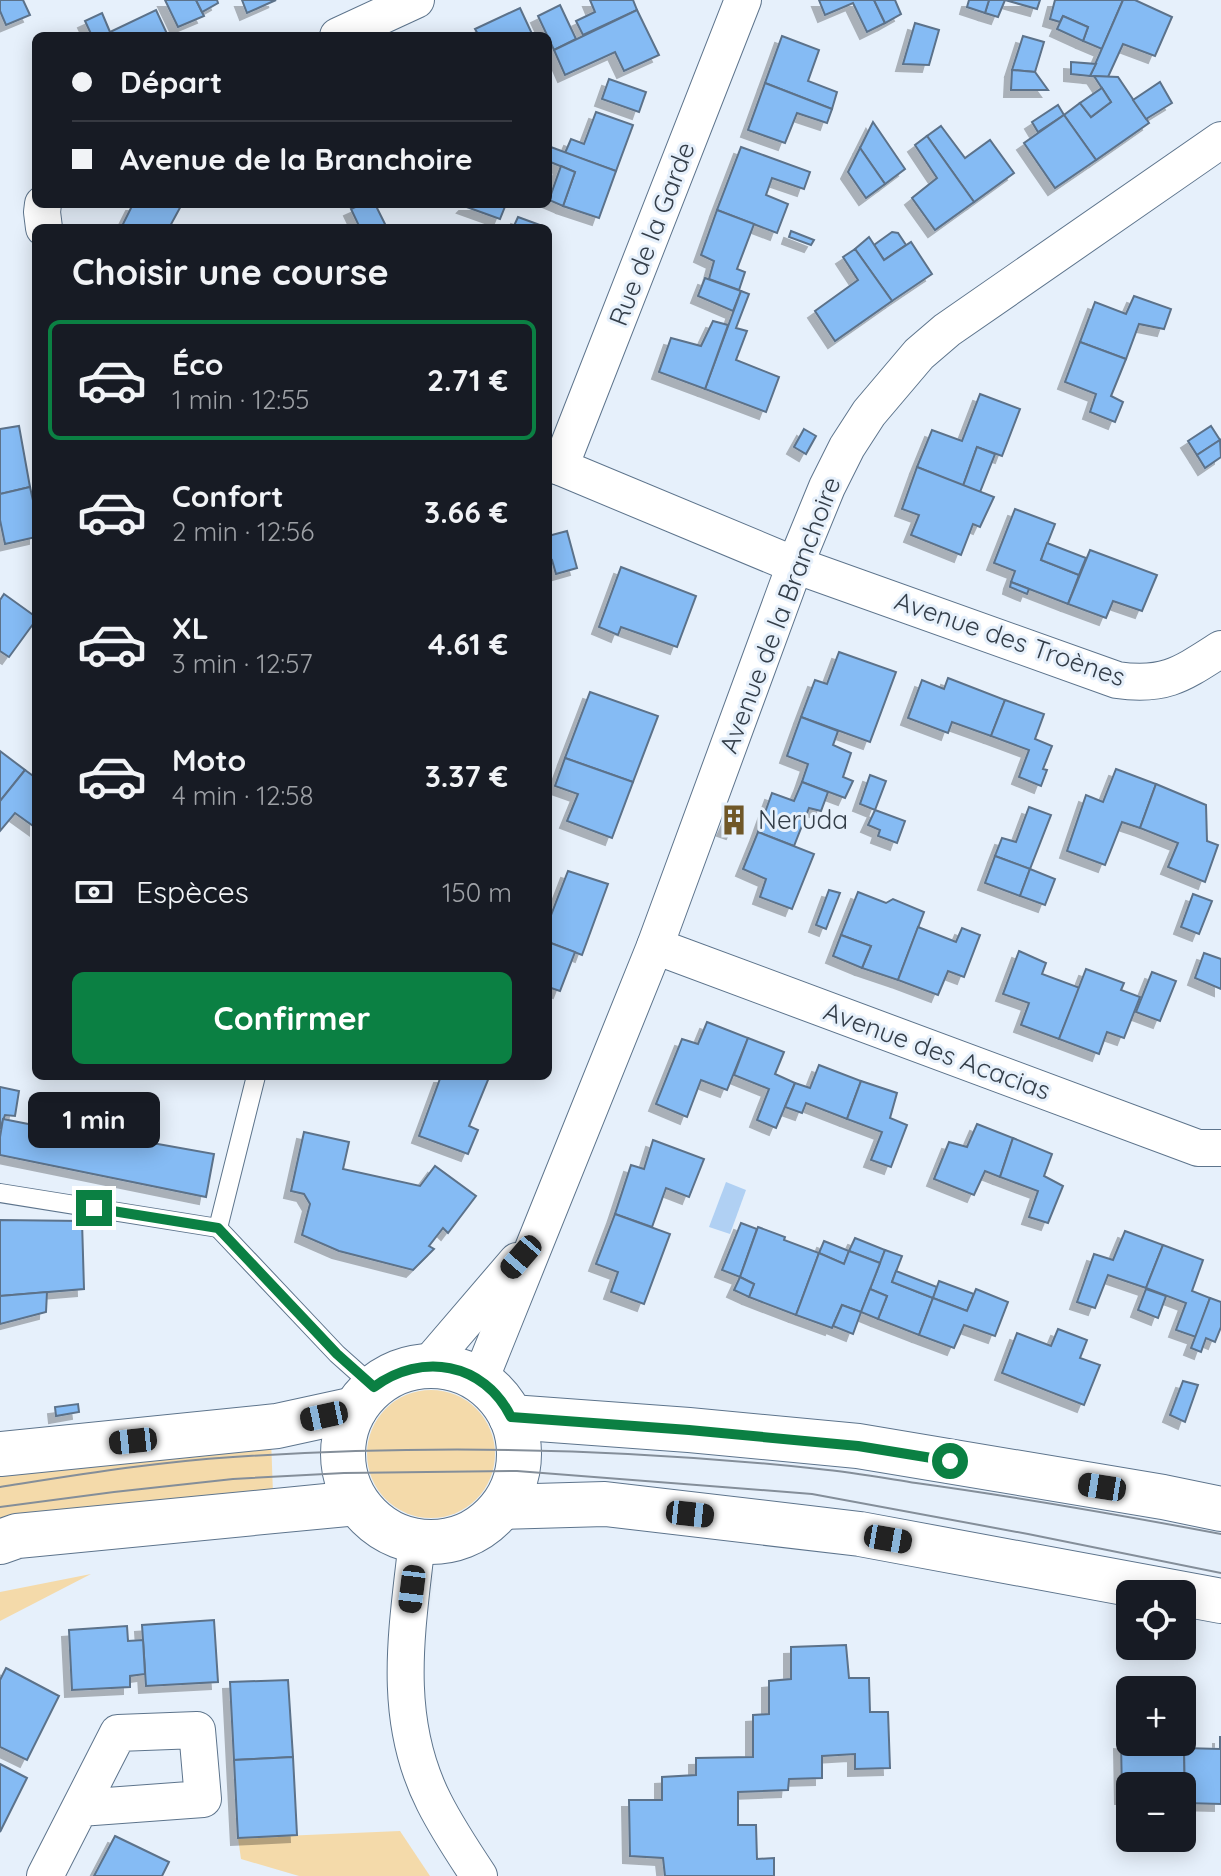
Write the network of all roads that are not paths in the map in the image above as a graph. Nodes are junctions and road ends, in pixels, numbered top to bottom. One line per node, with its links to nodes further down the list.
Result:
1 (416, 0): 3 (street)
2 (743, 0): 5 (street, Rue de la Garde)
3 (347, 32)
4 (1221, 140): 6 (street, Avenue de la Branchoire)
5 (554, 465): 6 (street, Rue de la Garde)
6 (795, 565): 7 (street, Avenue des Troènes); 8 (street, Avenue de la Branchoire)
7 (1221, 649)
8 (655, 946): 10 (street, Avenue des Acacias); 13 (street, Avenue de la Branchoire)
9 (255, 1080): 12 (lane)
10 (1221, 1148)
11 (0, 1193): 12 (lane)
12 (218, 1228): 16 (lane)
13 (537, 1238): 14 (street, Avenue de la Branchoire); 15 (street, Avenue de la Branchoire)
14 (427, 1366): 15 (street); 16 (street)
15 (480, 1380): 17 (street)
16 (364, 1398): 18 (street); 19 (street)
17 (511, 1417): 20 (street); 21 (street)
18 (0, 1454)
19 (357, 1503): 22 (street); 23 (street)
20 (502, 1507): 22 (street); 24 (street)
21 (1221, 1509)
22 (417, 1541): 27 (street)
23 (0, 1542)
24 (1221, 1601)
25 (80, 1808): 26 (street)
26 (45, 1876)
27 (479, 1876)

